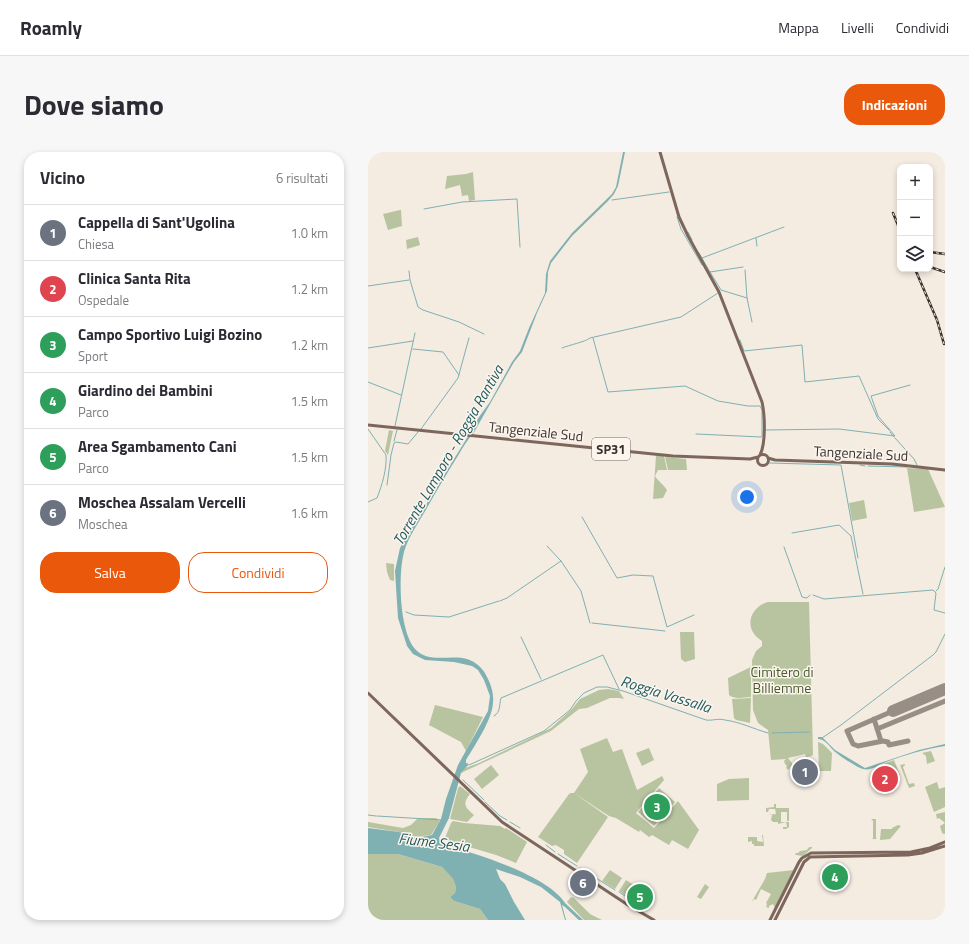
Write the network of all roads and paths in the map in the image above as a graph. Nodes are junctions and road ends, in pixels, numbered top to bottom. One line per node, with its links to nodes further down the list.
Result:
1 (660, 152): 3 (main road)
2 (368, 425): 6 (main road, Tangenziale Sud / SP31)
3 (763, 449): 4 (main road); 5 (main road)
4 (759, 456): 5 (main road, SP31); 6 (main road, Tangenziale Sud / SP31); 8 (main road)
5 (767, 456): 7 (main road, Tangenziale Sud / SP31); 9 (main road)
6 (750, 459): 8 (main road, Tangenziale Sud / SP31)
7 (775, 460): 9 (main road, Tangenziale Sud / SP31); 10 (main road, Tangenziale Sud / SP31)
8 (757, 462): 9 (main road, SP31)
9 (767, 463)
10 (945, 470)
11 (368, 694): 15 (main road)
12 (945, 842): 14 (main road)
13 (945, 846): 14 (main road)
14 (871, 854): 16 (main road); 17 (main road)
15 (654, 920)
16 (770, 920)
17 (775, 920)

